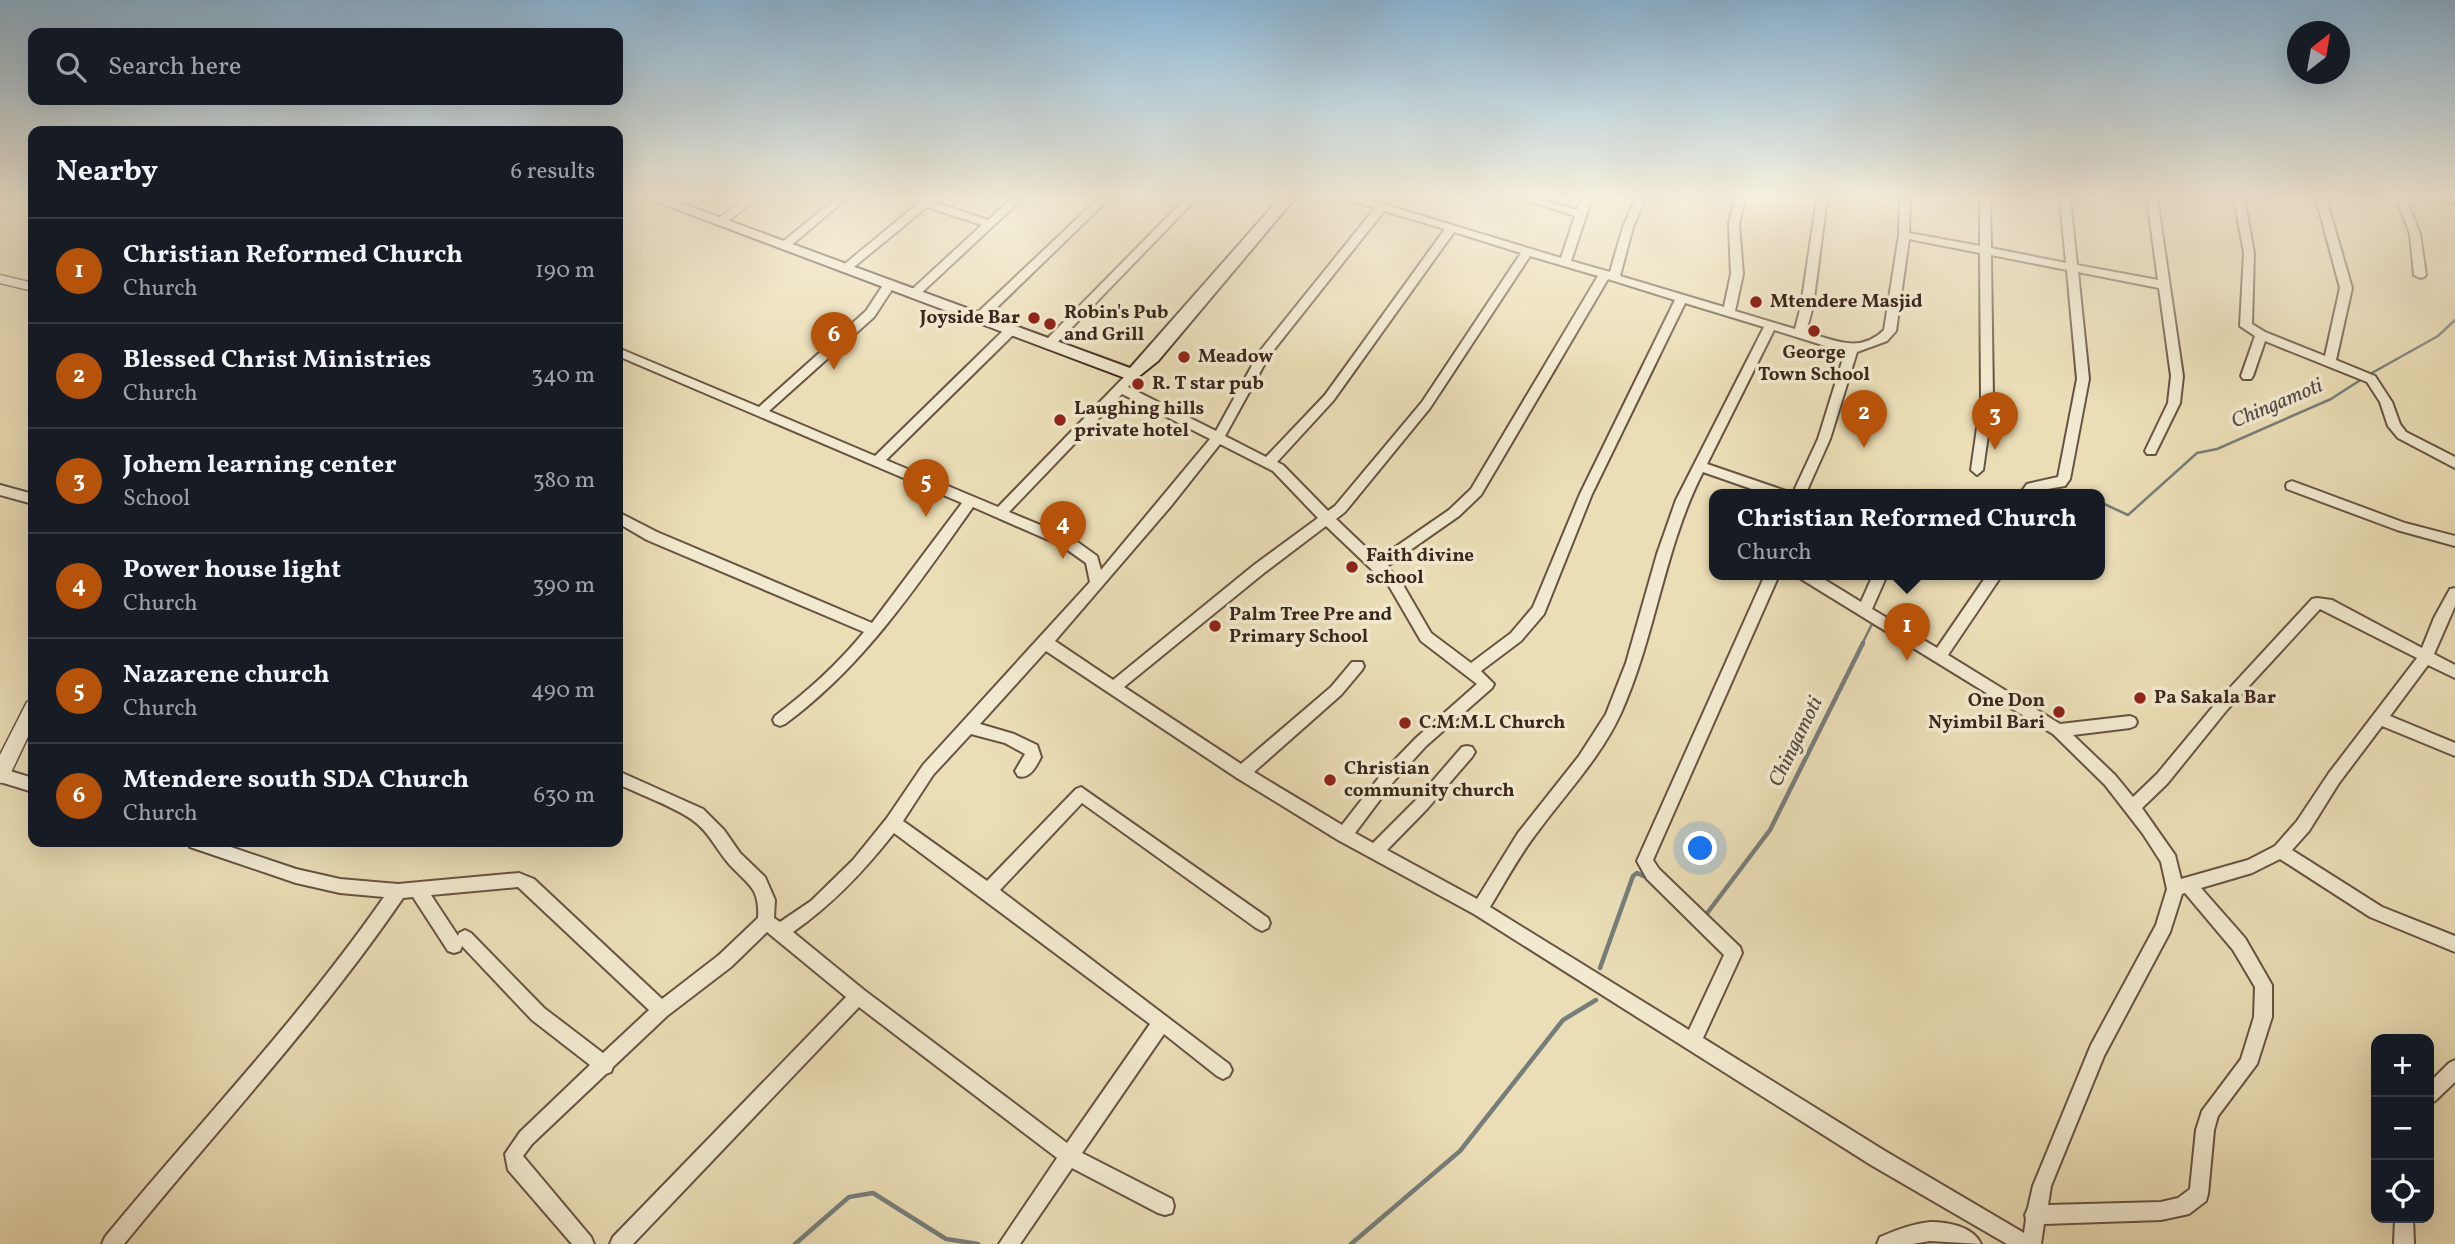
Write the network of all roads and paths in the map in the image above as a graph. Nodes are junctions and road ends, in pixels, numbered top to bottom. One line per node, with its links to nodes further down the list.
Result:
1 (812, 256): 25 (main road)
2 (860, 256): 25 (street)
3 (954, 256): 32 (street)
4 (1044, 256): 35 (street)
5 (1135, 256): 40 (street)
6 (1236, 256): 44 (main road)
7 (1342, 256): 48 (street)
8 (1431, 256): 51 (street)
9 (1525, 256): 64 (street)
10 (1545, 256): 23 (street)
11 (1567, 256): 23 (street)
12 (1617, 256): 27 (street)
13 (1736, 256): 34 (street)
14 (1814, 256): 38 (street)
15 (1901, 256): 41 (street)
16 (1984, 256): 54 (street)
17 (2013, 256): 24 (street)
18 (2069, 256): 24 (street)
19 (2159, 256): 30 (street)
20 (2249, 256): 39 (street)
21 (2337, 256): 43 (street)
22 (2418, 256): 26 (street)
23 (1565, 262): 27 (street)
24 (2070, 266): 30 (street); 58 (street)
25 (845, 268): 29 (main road)
26 (2420, 275)
27 (1610, 276): 33 (street); 66 (street)
28 (0, 279): 31 (street)
29 (889, 285): 32 (main road); 47 (street)
30 (2163, 285): 49 (street)
31 (28, 287)
32 (913, 294): 35 (main road)
33 (1681, 299): 34 (street); 79 (street)
34 (1729, 312): 36 (street)
35 (979, 318): 37 (main road)
36 (1771, 324): 38 (street); 53 (street)
37 (1011, 330): 40 (main road); 50 (street)
38 (1800, 332): 41 (street)
39 (2261, 335): 43 (street); 45 (street)
40 (1049, 344): 44 (main road)
41 (1852, 350): 57 (street)
42 (623, 354): 47 (street)
43 (2330, 360): 52 (street)
44 (1133, 375): 46 (street)
45 (2247, 376)
46 (1120, 388): 48 (street); 62 (street)
47 (761, 412): 50 (street)
48 (1219, 436): 51 (street); 71 (street)
49 (2151, 451)
50 (877, 461): 61 (street)
51 (1269, 462): 64 (street)
52 (2455, 463)
53 (1700, 466): 56 (street); 105 (street)
54 (1977, 470)
55 (2292, 486): 65 (street)
56 (1767, 489)
57 (1801, 489)
58 (2030, 489)
59 (0, 490): 60 (street)
60 (28, 498)
61 (971, 500): 62 (street); 74 (street)
62 (1000, 513): 71 (street)
63 (623, 520): 74 (street)
64 (1327, 520): 66 (street); 81 (street)
65 (2455, 541)
66 (1377, 566): 79 (street)
67 (1770, 580): 112 (street)
68 (1814, 580): 73 (street)
69 (1879, 580): 73 (street)
70 (1992, 580): 76 (street)
71 (1097, 584): 75 (street)
72 (2455, 593): 77 (street)
73 (1864, 612): 76 (street)
74 (873, 630): 84 (street)
75 (1046, 643): 81 (street); 86 (street)
76 (1939, 657): 87 (street)
77 (2426, 657): 80 (street); 83 (street); 95 (street)
78 (1357, 666): 91 (street)
79 (1471, 671): 97 (street)
80 (2455, 672)
81 (1114, 687): 91 (street)
82 (28, 717): 92 (street)
83 (2381, 719): 88 (street); 99 (street)
84 (780, 720)
85 (2130, 722): 87 (street)
86 (966, 726): 90 (street); 96 (street)
87 (2058, 730): 95 (street)
88 (2455, 750)
89 (1467, 752): 100 (street)
90 (1023, 771)
91 (1242, 773): 97 (street)
92 (0, 775): 94 (street)
93 (623, 779): 107 (street)
94 (28, 783)
95 (2133, 807): 101 (street)
96 (893, 823): 104 (street); 107 (street)
97 (1344, 835): 100 (street)
98 (211, 847): 103 (street)
99 (2281, 850): 101 (street); 108 (street)
100 (1375, 852): 105 (street)
101 (2181, 887): 119 (street); 119 (street)
102 (418, 890): 103 (street); 110 (street); 113 (street)
103 (398, 891): 121 (street)
104 (988, 891): 106 (street); 111 (street)
105 (1480, 909): 112 (street)
106 (1262, 923)
107 (774, 926): 109 (street); 110 (street)
108 (2455, 944)
109 (858, 996): 117 (street); 123 (street)
110 (661, 1010): 113 (street)
111 (1162, 1022): 115 (street); 117 (street)
112 (1693, 1040): 127 (street)
113 (606, 1066): 122 (street)
114 (2455, 1069): 116 (street)
115 (1223, 1070)
116 (2434, 1090)
117 (1069, 1156): 118 (street); 124 (street)
118 (1165, 1206)
119 (2034, 1214): 128 (street)
120 (2404, 1223): 129 (street)
121 (112, 1244)
122 (584, 1244)
123 (620, 1244)
124 (1009, 1244)
125 (1887, 1244): 126 (street)
126 (1971, 1244)
127 (2025, 1244)
128 (2031, 1244)
129 (2404, 1244)

